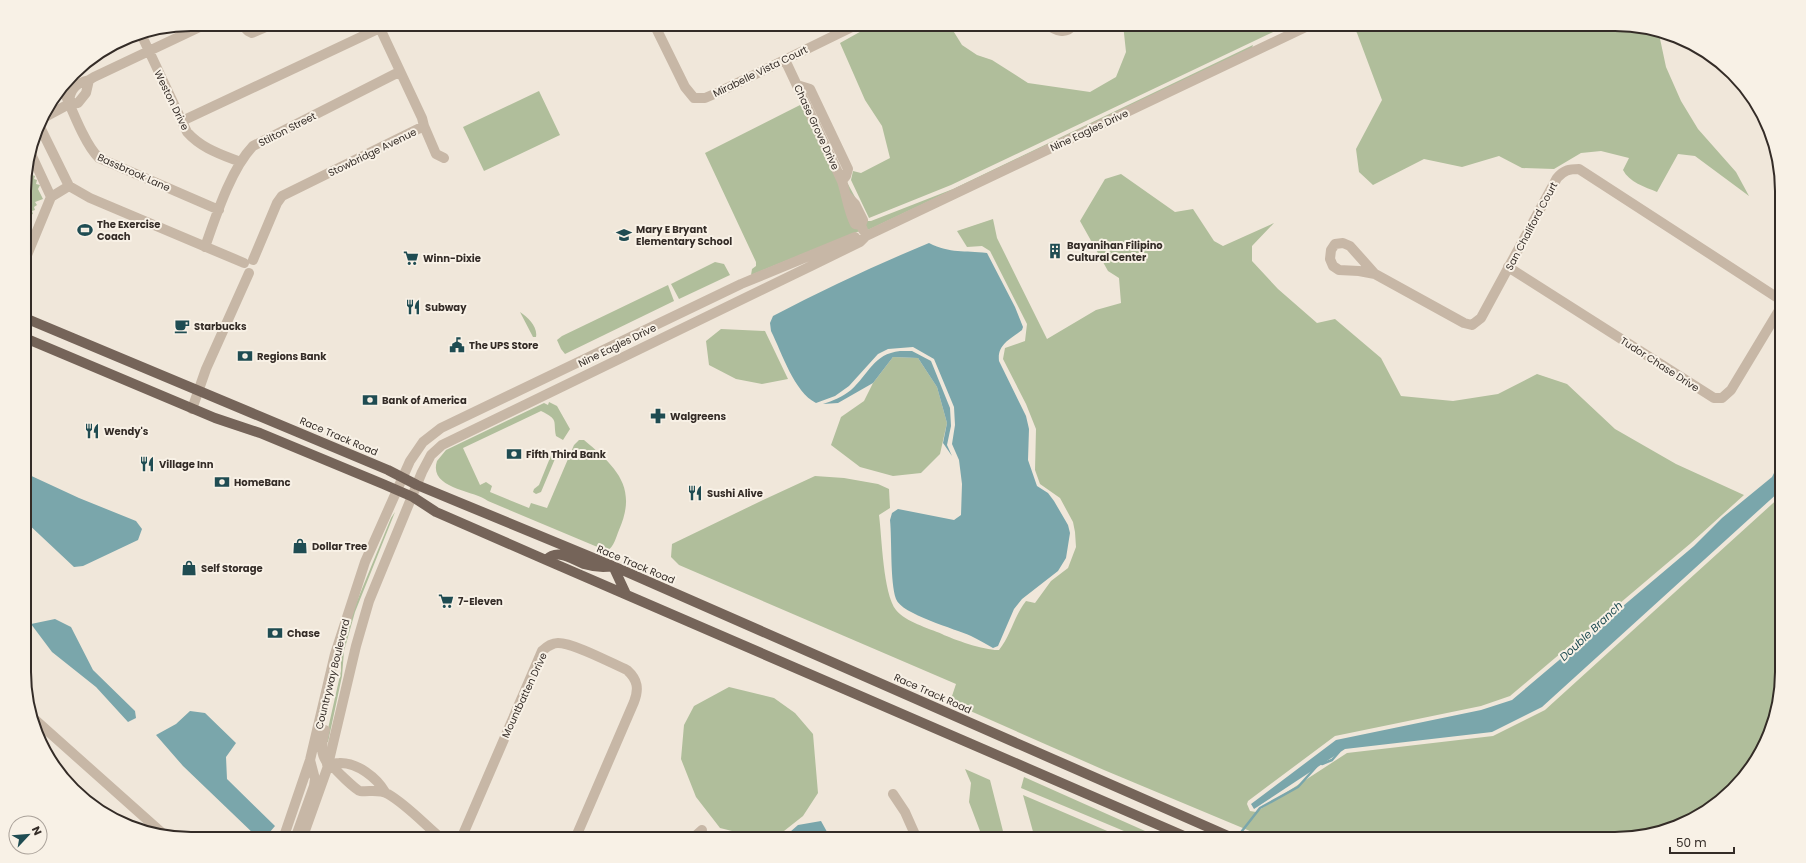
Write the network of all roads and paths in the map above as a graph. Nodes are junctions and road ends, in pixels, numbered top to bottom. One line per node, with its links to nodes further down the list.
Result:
1 (191, 31): 8 (street)
2 (369, 31): 14 (street)
3 (381, 31): 10 (street, Stowbridge Avenue)
4 (657, 31): 9 (street, Mirabelle Vista Court)
5 (844, 31): 9 (street, Mirabelle Vista Court)
6 (1297, 31): 23 (street, Nine Eagles Drive)
7 (143, 39): 8 (street, Weston Drive)
8 (149, 51): 12 (street); 14 (street, Weston Drive)
9 (785, 60): 23 (street, Chase Grove Drive)
10 (400, 72): 15 (street, Stowbridge Avenue); 19 (street, Stilton Street)
11 (65, 93): 12 (street, Bassbrook Lane)
12 (69, 104): 13 (street); 22 (street, Bassbrook Lane)
13 (51, 114)
14 (182, 122): 19 (street, Weston Drive)
15 (424, 126): 17 (street); 25 (street, Stowbridge Avenue)
16 (42, 132): 20 (street)
17 (440, 156)
18 (34, 159): 21 (street)
19 (240, 162): 22 (street, Stilton Street)
20 (69, 186): 21 (street); 25 (street)
21 (51, 197): 24 (street)
22 (219, 210): 25 (street, Stilton Street)
23 (866, 236): 29 (street, Nine Eagles Drive); 30 (street, Nine Eagles Drive)
24 (31, 244)
25 (205, 247)
26 (1508, 267): 28 (street, San Chaliford Court); 31 (street, San Chaliford Court); 32 (street, Tudor Chase Drive)
27 (249, 273): 35 (street)
28 (1375, 274)
29 (741, 284): 30 (street); 37 (street, Nine Eagles Drive)
30 (747, 296): 38 (street, Nine Eagles Drive)
31 (1775, 296)
32 (1775, 317)
33 (31, 320): 35 (main road, Race Track Road)
34 (31, 341): 36 (main road)
35 (199, 390): 36 (street); 37 (main road, Race Track Road)
36 (192, 409): 39 (main road)
37 (403, 477): 38 (main road, Race Track Road); 39 (street, Nine Eagles Drive)
38 (417, 485): 40 (street, Nine Eagles Drive); 42 (main road, Race Track Road)
39 (397, 490): 40 (main road); 44 (street, Countryway Boulevard)
40 (412, 497): 41 (main road); 49 (street, Countryway Boulevard)
41 (546, 560): 42 (main road); 43 (main road)
42 (613, 566): 43 (main road); 46 (main road, Race Track Road)
43 (626, 594): 48 (main road)
44 (336, 649): 47 (street, Countryway Boulevard); 49 (street)
45 (40, 725): 52 (street)
46 (1020, 744): 48 (main road); 61 (main road, Race Track Road)
47 (310, 760): 49 (street); 53 (street, Countryway Boulevard); 54 (street)
48 (1015, 762): 60 (main road)
49 (330, 764): 50 (street); 50 (street); 55 (street, Countryway Boulevard)
50 (385, 792): 56 (street)
51 (893, 794): 59 (street)
52 (157, 828)
53 (285, 832)
54 (298, 832)
55 (305, 832)
56 (434, 832)
57 (464, 832): 58 (street, Mountbatten Drive)
58 (578, 832)
59 (914, 832)
60 (1175, 832)
61 (1221, 832)

